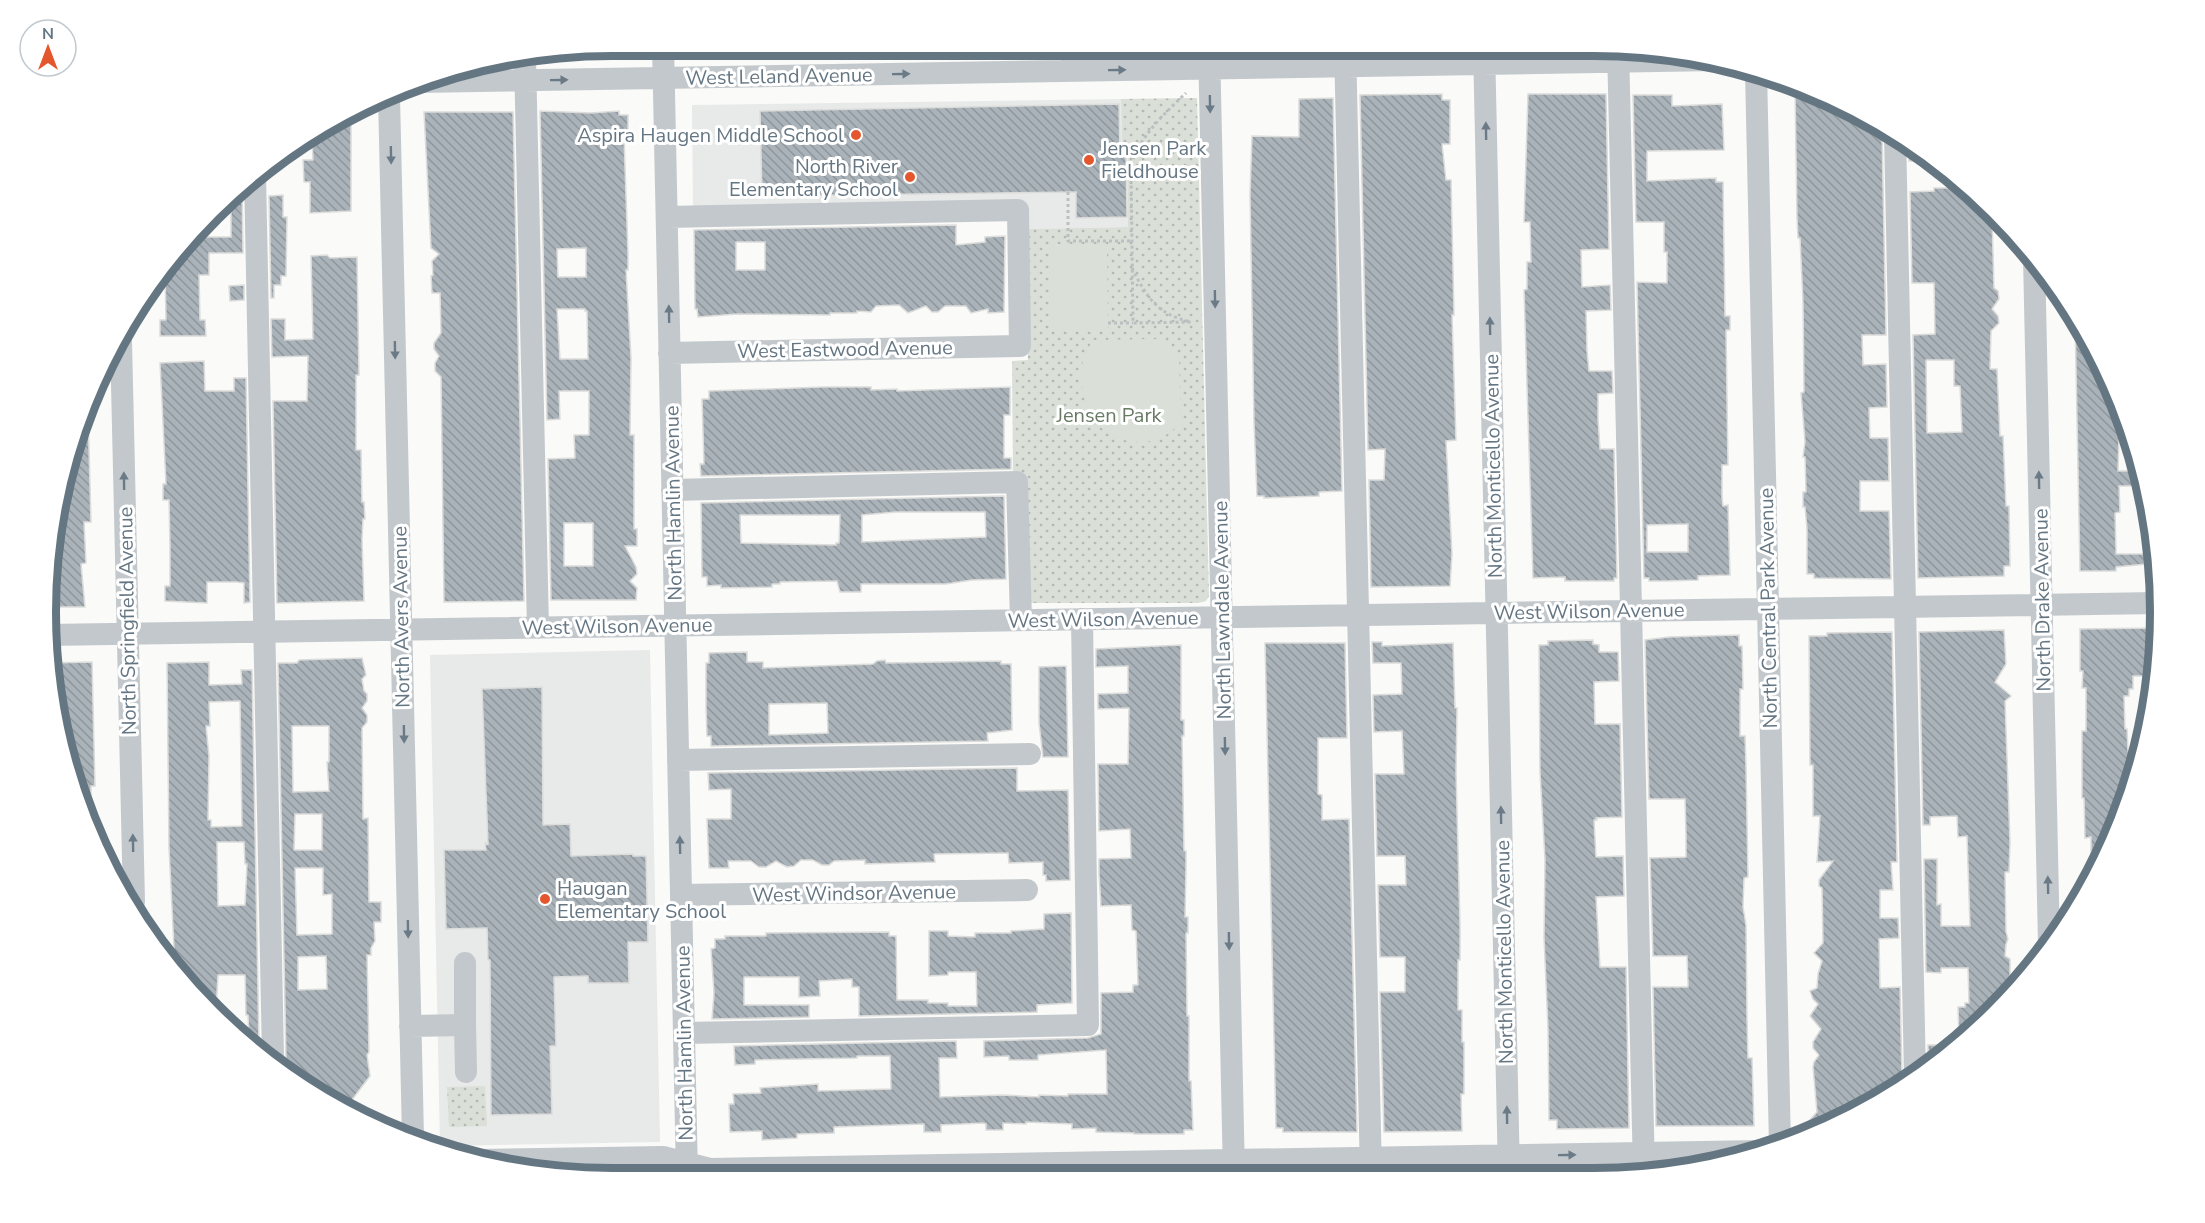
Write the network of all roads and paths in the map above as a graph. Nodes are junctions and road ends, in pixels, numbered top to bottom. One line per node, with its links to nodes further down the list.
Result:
1 (663, 56): 11 (street, North Hamlin Avenue)
2 (1072, 56): 9 (street)
3 (1209, 56): 7 (street, North Lawndale Avenue)
4 (1345, 56): 7 (street, West Leland Avenue); 33 (street)
5 (1484, 56): 32 (street, North Monticello Avenue, one-way to 5)
6 (1618, 57): 31 (street)
7 (1209, 69): 9 (street, West Leland Avenue, one-way to 7); 34 (street, North Lawndale Avenue, one-way to 34)
8 (525, 70): 10 (street, West Leland Avenue); 11 (street, West Leland Avenue, one-way to 11); 38 (street)
9 (1072, 71): 11 (street, West Leland Avenue, one-way to 9)
10 (457, 78)
11 (664, 78): 18 (street, North Hamlin Avenue)
12 (1756, 80): 30 (street, North Central Park Avenue)
13 (1186, 93): 19 (path)
14 (390, 102): 39 (street, North Avers Avenue, one-way to 39)
15 (1894, 144): 29 (street)
16 (255, 185): 40 (street)
17 (1068, 192): 19 (path)
18 (667, 217): 25 (street, North Hamlin Avenue, one-way to 18); 25 (street, West Eastwood Avenue)
19 (1132, 241): 20 (path)
20 (1132, 268): 23 (path); 23 (path)
21 (2034, 272): 28 (street, North Drake Avenue, one-way to 21)
22 (1108, 322): 23 (path)
23 (1133, 323)
24 (121, 351): 41 (street, North Springfield Avenue, one-way to 24)
25 (669, 353): 26 (street, North Hamlin Avenue)
26 (672, 490): 36 (street); 37 (street, North Hamlin Avenue)
27 (2150, 603): 28 (street, West Wilson Avenue)
28 (2042, 604): 29 (street, West Wilson Avenue); 48 (street, North Drake Avenue, one-way to 28)
29 (1905, 607): 30 (street, West Wilson Avenue); 54 (street)
30 (1768, 609): 31 (street, West Wilson Avenue); 57 (street, North Central Park Avenue)
31 (1632, 611): 32 (street, West Wilson Avenue); 59 (street)
32 (1496, 613): 33 (street, West Wilson Avenue); 61 (street, North Monticello Avenue, one-way to 32)
33 (1358, 615): 34 (street, West Wilson Avenue); 62 (street)
34 (1222, 617): 35 (street, West Wilson Avenue); 65 (street, North Lawndale Avenue, one-way to 65)
35 (1083, 619): 36 (street, West Wilson Avenue); 52 (street)
36 (1021, 620): 37 (street, West Wilson Avenue)
37 (675, 626): 38 (street, West Wilson Avenue); 44 (street, North Hamlin Avenue)
38 (538, 628): 39 (street, West Wilson Avenue)
39 (401, 630): 40 (street, West Wilson Avenue); 51 (street, North Avers Avenue, one-way to 51)
40 (264, 632): 41 (street, West Wilson Avenue); 53 (street)
41 (128, 634): 42 (street, West Wilson Avenue); 47 (street, North Springfield Avenue, one-way to 41)
42 (57, 635)
43 (1030, 754): 44 (street)
44 (678, 760): 46 (street, North Hamlin Avenue, one-way to 44)
45 (1027, 890): 46 (street, West Windsor Avenue)
46 (681, 895): 52 (street, North Hamlin Avenue)
47 (134, 896)
48 (2049, 930)
49 (465, 963): 50 (street)
50 (465, 1025): 51 (street); 55 (street)
51 (410, 1026): 56 (street, North Avers Avenue)
52 (684, 1033): 64 (street, North Hamlin Avenue)
53 (273, 1053)
54 (1915, 1065)
55 (466, 1072)
56 (413, 1130)
57 (1780, 1135)
58 (1701, 1157): 59 (street)
59 (1644, 1163): 61 (street, one-way to 59)
60 (563, 1165): 63 (street)
61 (1508, 1165): 62 (street)
62 (1370, 1166): 65 (street)
63 (683, 1168)
64 (687, 1168)
65 (1234, 1168)

